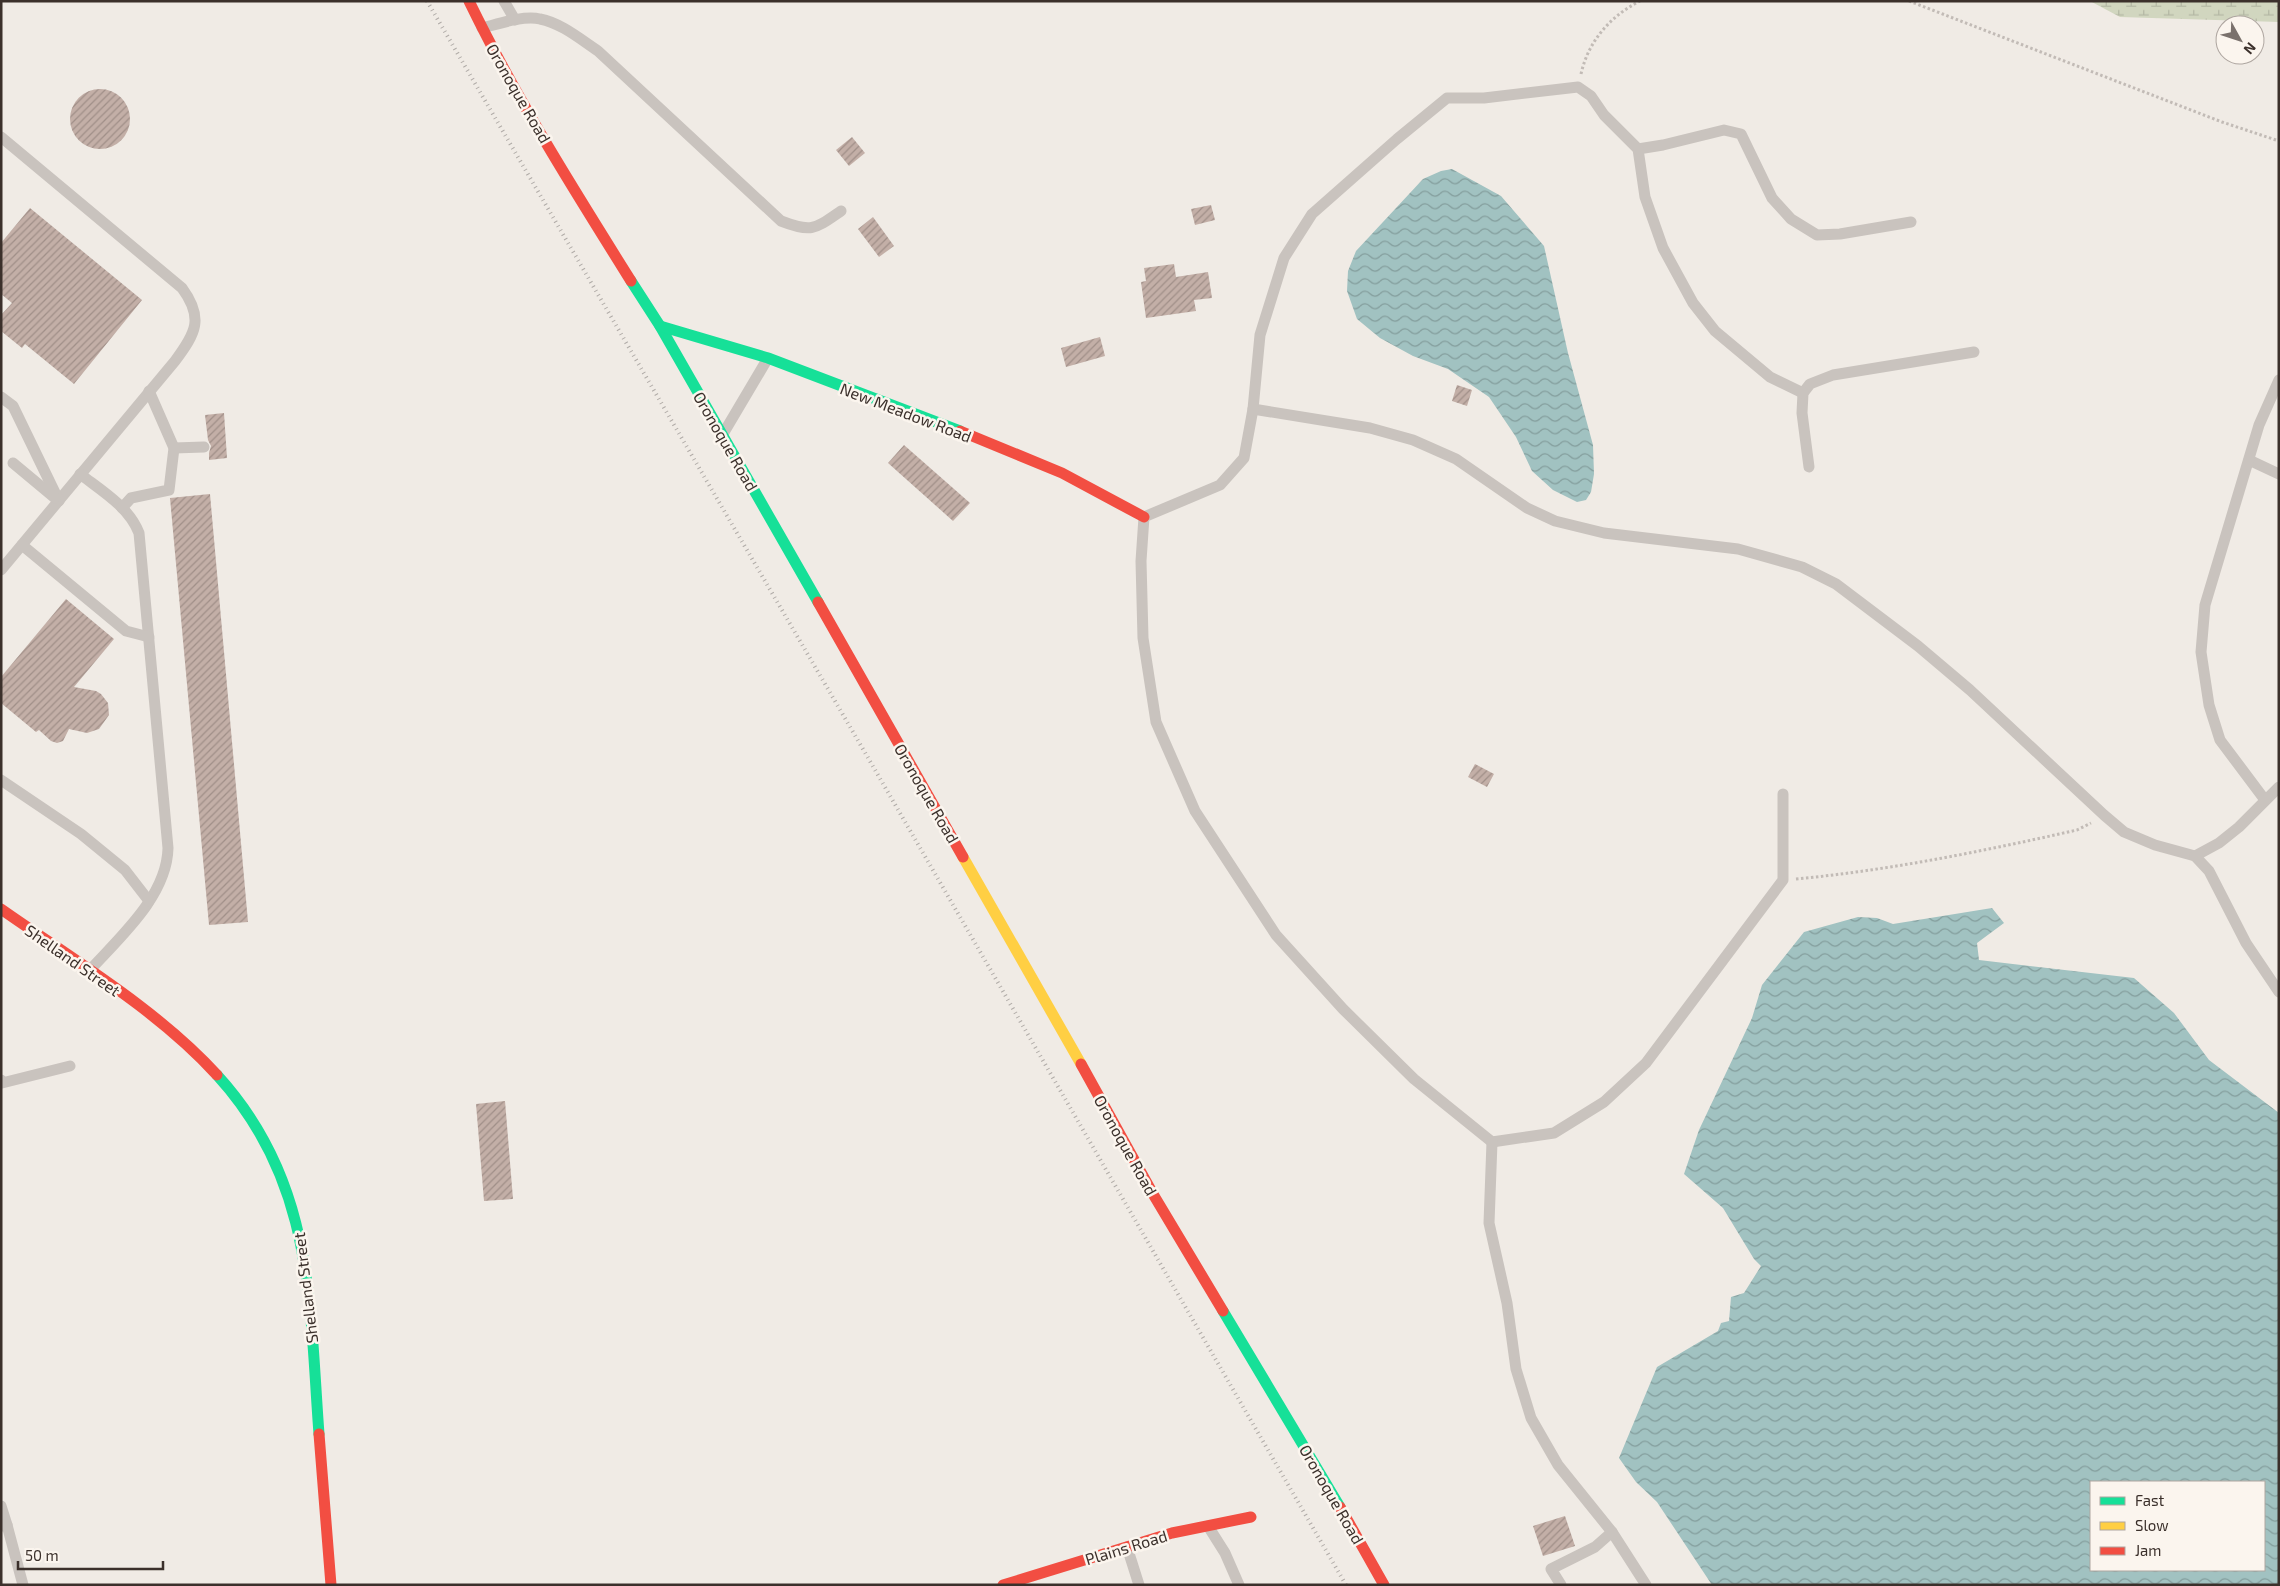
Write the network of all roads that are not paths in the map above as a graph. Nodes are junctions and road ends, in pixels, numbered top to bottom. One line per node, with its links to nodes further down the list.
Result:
1 (469, 1): 4 (street, Oronoque Road)
2 (504, 1): 3 (lane)
3 (515, 20): 4 (lane); 7 (lane)
4 (482, 28): 9 (street, Oronoque Road)
5 (1, 137): 13 (lane)
6 (1638, 149): 8 (lane); 14 (lane); 16 (lane)
7 (840, 211)
8 (1911, 222)
9 (660, 326): 11 (street, New Meadow Road); 17 (street, Oronoque Road)
10 (1974, 352): 14 (lane)
11 (768, 358): 17 (lane); 27 (street, New Meadow Road)
12 (2279, 380): 20 (lane)
13 (150, 391): 19 (lane); 23 (lane)
14 (1803, 393): 22 (lane)
15 (1, 397): 25 (lane)
16 (1253, 409): 27 (lane); 35 (lane)
17 (723, 435): 54 (street, Oronoque Road)
18 (204, 447): 19 (lane)
19 (174, 448): 26 (lane)
20 (2249, 460): 24 (lane); 34 (lane)
21 (13, 463): 25 (lane)
22 (1809, 467)
23 (80, 474): 25 (lane); 26 (lane)
24 (2279, 474)
25 (59, 501): 28 (lane)
26 (122, 508): 30 (lane)
27 (1144, 517): 42 (lane)
28 (22, 545): 29 (lane); 30 (lane)
29 (1, 570)
30 (149, 637): 36 (lane)
31 (1, 780): 36 (lane)
32 (2279, 787): 34 (lane)
33 (1783, 794): 42 (lane)
34 (2265, 800): 35 (lane)
35 (2195, 856): 39 (lane)
36 (149, 900): 38 (lane)
37 (1, 909): 38 (street, Shelland Street)
38 (89, 971): 50 (street, Shelland Street)
39 (2279, 992)
40 (70, 1066): 41 (lane)
41 (1, 1080)
42 (1492, 1142): 47 (lane)
43 (1, 1506): 45 (lane)
44 (1251, 1517): 46 (street, Plains Road)
45 (4, 1526): 49 (lane)
46 (1208, 1526): 48 (street, Plains Road); 53 (lane)
47 (1612, 1532): 55 (lane); 56 (lane)
48 (1127, 1547): 51 (street, Plains Road); 52 (lane)
49 (23, 1585)
50 (331, 1585)
51 (1003, 1585)
52 (1139, 1585)
53 (1239, 1585)
54 (1384, 1585)
55 (1561, 1585)
56 (1646, 1585)

